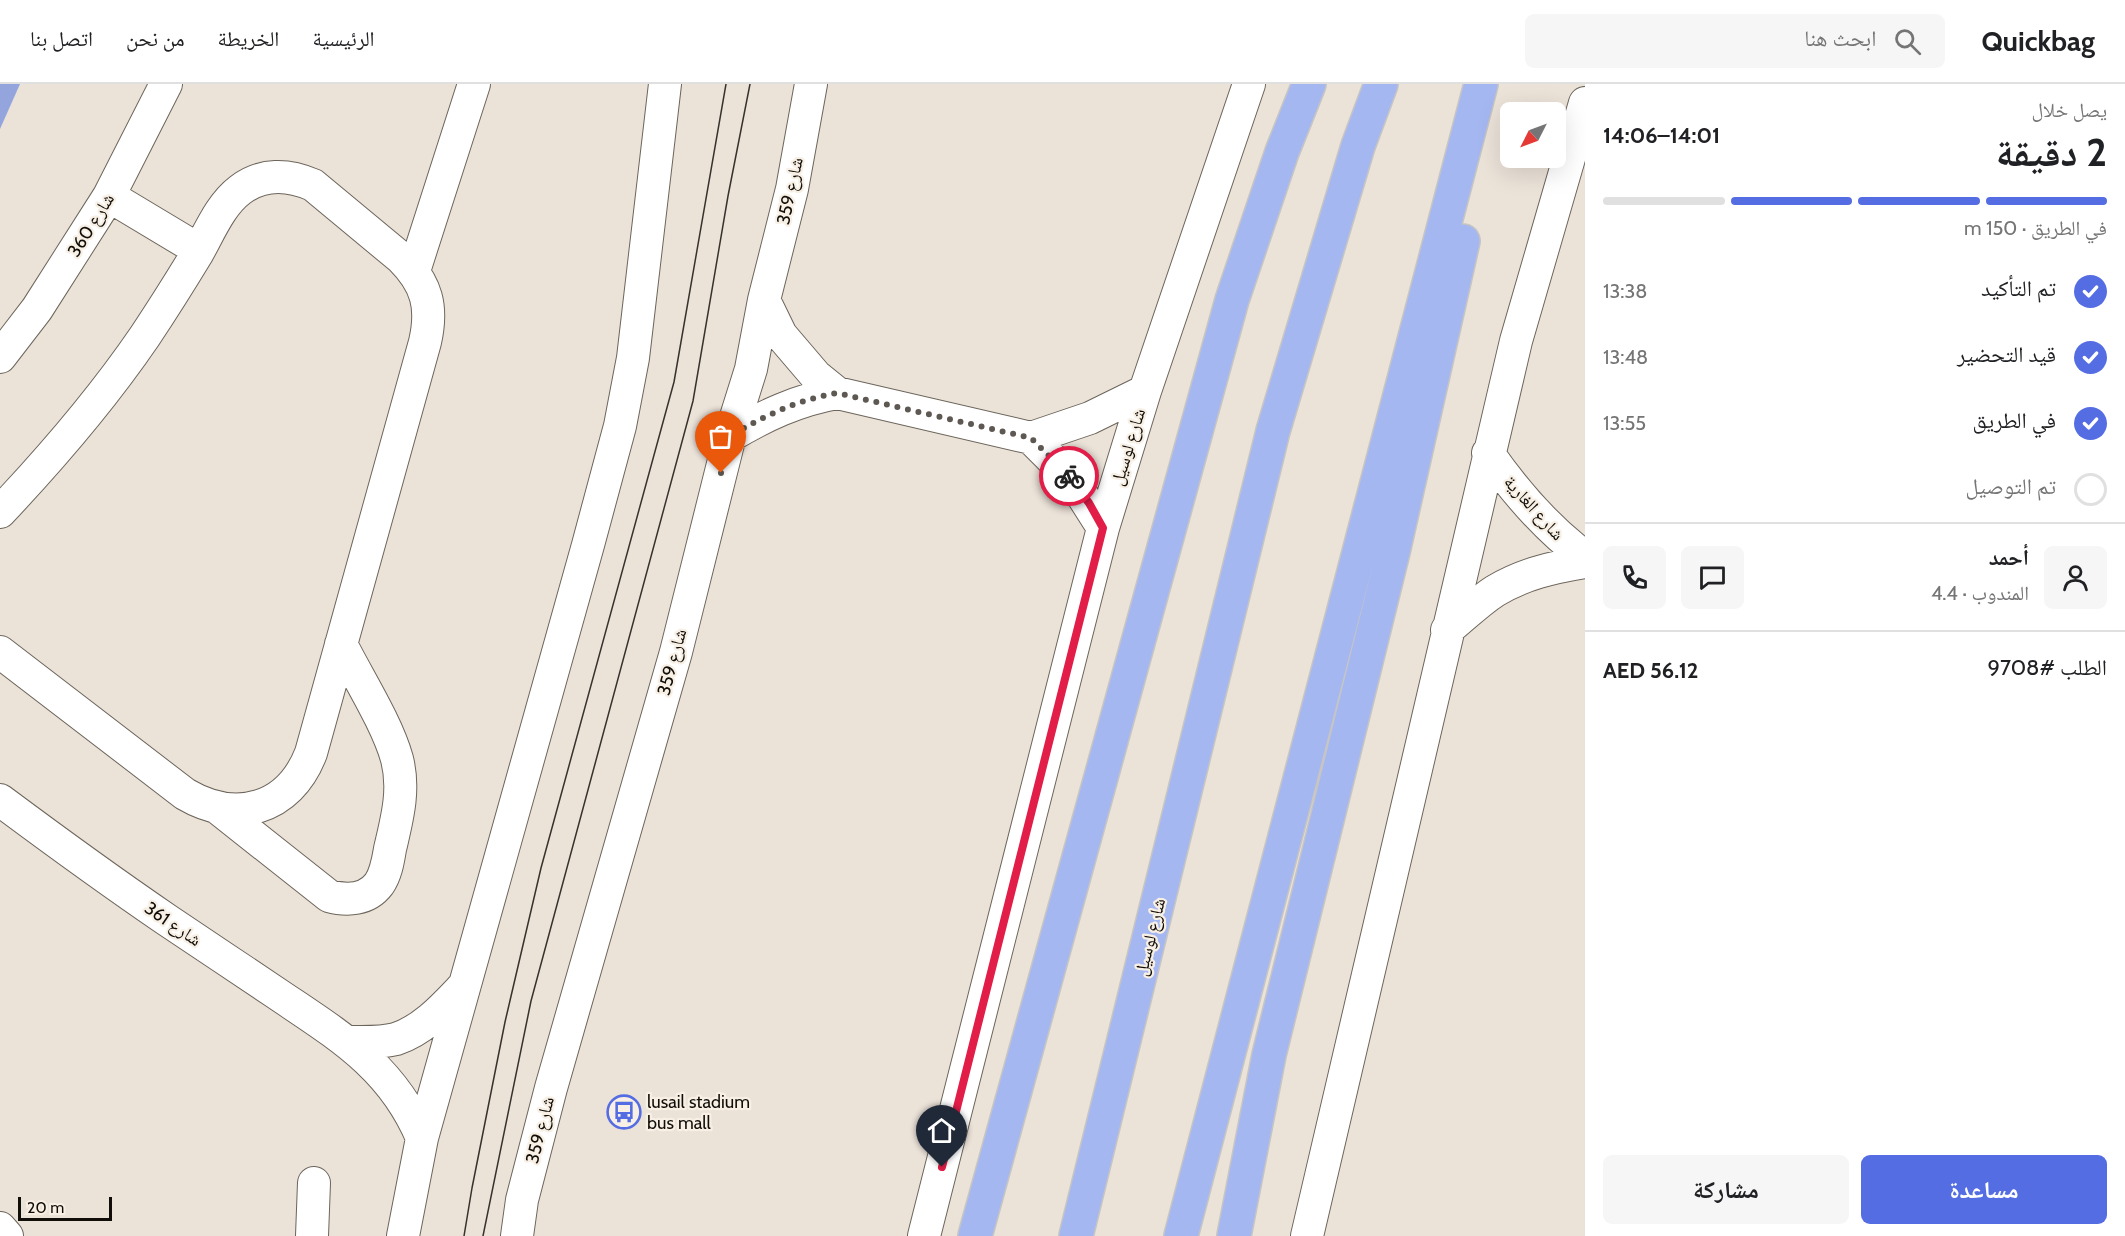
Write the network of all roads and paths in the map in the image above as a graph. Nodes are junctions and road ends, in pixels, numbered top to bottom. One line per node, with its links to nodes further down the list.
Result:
1 (165, 84): 11 (street, شارع 360)
2 (474, 84): 13 (street)
3 (665, 84): 30 (street)
4 (810, 84): 14 (street, شارع 359)
5 (1249, 84): 16 (street, شارع لوسيل)
6 (1309, 84): 40 (highway)
7 (1381, 84): 41 (highway, شارع لوسيل)
8 (1481, 84): 42 (highway)
9 (1495, 84): 43 (highway)
10 (1585, 103): 20 (street)
11 (110, 196): 12 (street); 15 (street, شارع 360)
12 (199, 250): 13 (street); 21 (street)
13 (414, 271): 26 (street)
14 (764, 300): 17 (street); 18 (street, شارع 359)
15 (0, 357)
16 (1145, 391): 19 (street); 22 (street, شارع لوسيل)
17 (837, 393): 18 (street); 19 (street)
18 (730, 436): 38 (street, شارع 359)
19 (1031, 438): 22 (street)
20 (1488, 453): 23 (street, شارع الغارية); 25 (street)
21 (0, 512)
22 (1103, 528): 39 (street, شارع لوسيل)
23 (1585, 557)
24 (1585, 562): 25 (street, شارع الغارية)
25 (1447, 630): 44 (street)
26 (341, 644): 29 (street); 29 (street)
27 (0, 652): 29 (street)
28 (0, 800): 31 (street, شارع 361)
29 (219, 809)
30 (464, 986): 31 (street); 32 (street)
31 (349, 1042): 32 (street, شارع 361)
32 (422, 1138): 37 (street)
33 (314, 1183): 36 (street)
34 (0, 1228): 35 (street)
35 (7, 1236)
36 (312, 1236)
37 (403, 1236)
38 (517, 1236)
39 (924, 1236)
40 (975, 1236)
41 (1077, 1236)
42 (1181, 1236)
43 (1234, 1236)
44 (1307, 1236)

